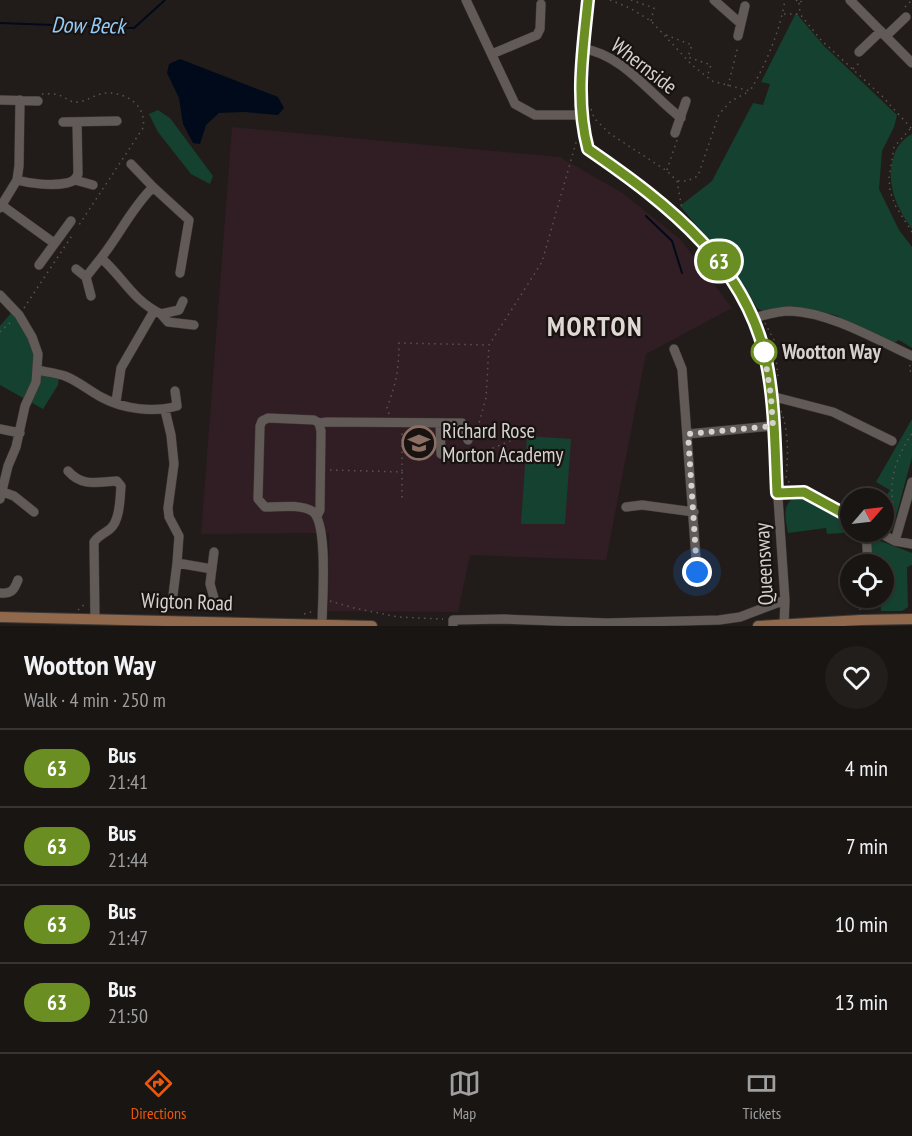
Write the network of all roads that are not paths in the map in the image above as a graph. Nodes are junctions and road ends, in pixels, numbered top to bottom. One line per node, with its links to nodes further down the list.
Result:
1 (466, 0): 12 (street)
2 (588, 0): 11 (street, Queensway)
3 (714, 0): 8 (street)
4 (850, 0): 9 (street)
5 (541, 4): 12 (street)
6 (746, 6): 8 (street)
7 (906, 17): 9 (street)
8 (740, 23): 10 (street)
9 (883, 34): 13 (street); 14 (street)
10 (738, 41)
11 (582, 49): 19 (street, Queensway); 20 (street, Whernside)
12 (492, 54): 19 (street)
13 (860, 57)
14 (912, 63)
15 (38, 98): 17 (street)
16 (2, 100): 17 (street)
17 (20, 100): 26 (street)
18 (686, 101): 20 (street, Whernside)
19 (582, 115): 43 (street, Queensway)
20 (681, 118): 24 (street, Whernside)
21 (63, 122): 22 (street)
22 (77, 122): 23 (street); 27 (street)
23 (117, 122)
24 (676, 136)
25 (131, 164): 29 (street)
26 (17, 180): 27 (street); 30 (street)
27 (75, 180): 28 (street)
28 (93, 185)
29 (153, 187): 33 (street); 37 (street)
30 (1, 206): 32 (street)
31 (71, 221): 32 (street)
32 (54, 243): 34 (street)
33 (101, 258): 36 (street); 42 (street)
34 (39, 265)
35 (76, 269): 36 (street)
36 (89, 273): 39 (street)
37 (180, 273)
38 (0, 295): 41 (street)
39 (91, 296)
40 (183, 301): 42 (street)
41 (5, 307): 47 (street)
42 (157, 312): 44 (street); 50 (street)
43 (760, 320): 46 (street); 49 (street, Queensway)
44 (194, 326)
45 (674, 349): 57 (street)
46 (910, 358)
47 (37, 370): 50 (street); 56 (street)
48 (175, 391): 51 (street)
49 (771, 396): 54 (street, Queensway); 59 (street)
50 (116, 402): 51 (street)
51 (165, 410): 73 (street)
52 (319, 423): 53 (street); 69 (street); 69 (street)
53 (440, 423): 58 (street); 60 (street)
54 (773, 426): 57 (street); 63 (street, Queensway)
55 (0, 429): 56 (street)
56 (20, 433): 64 (street)
57 (688, 434): 67 (street)
58 (468, 440)
59 (892, 441)
60 (441, 454)
61 (68, 471): 82 (street)
62 (912, 482): 70 (street)
63 (777, 493): 68 (street); 80 (street, Queensway)
64 (2, 496): 66 (street)
65 (626, 507): 67 (street)
66 (34, 512)
67 (694, 512): 75 (street)
68 (840, 512)
69 (316, 516): 86 (street)
70 (895, 541): 71 (street)
71 (912, 544)
72 (214, 552): 74 (street)
73 (177, 563): 74 (street); 78 (street)
74 (212, 569): 79 (street)
75 (697, 572)
76 (18, 580): 77 (street)
77 (0, 593)
78 (173, 595)
79 (214, 598)
80 (785, 600): 84 (street); 87 (street, Queensway)
81 (0, 616): 82 (main road, Wigton Road)
82 (95, 619): 85 (main road, Wigton Road)
83 (912, 619): 87 (main road)
84 (453, 623)
85 (219, 624): 86 (main road, Wigton Road)
86 (322, 625): 88 (main road, Wigton Road)
87 (784, 625): 89 (main road)
88 (372, 626)
89 (758, 626)

